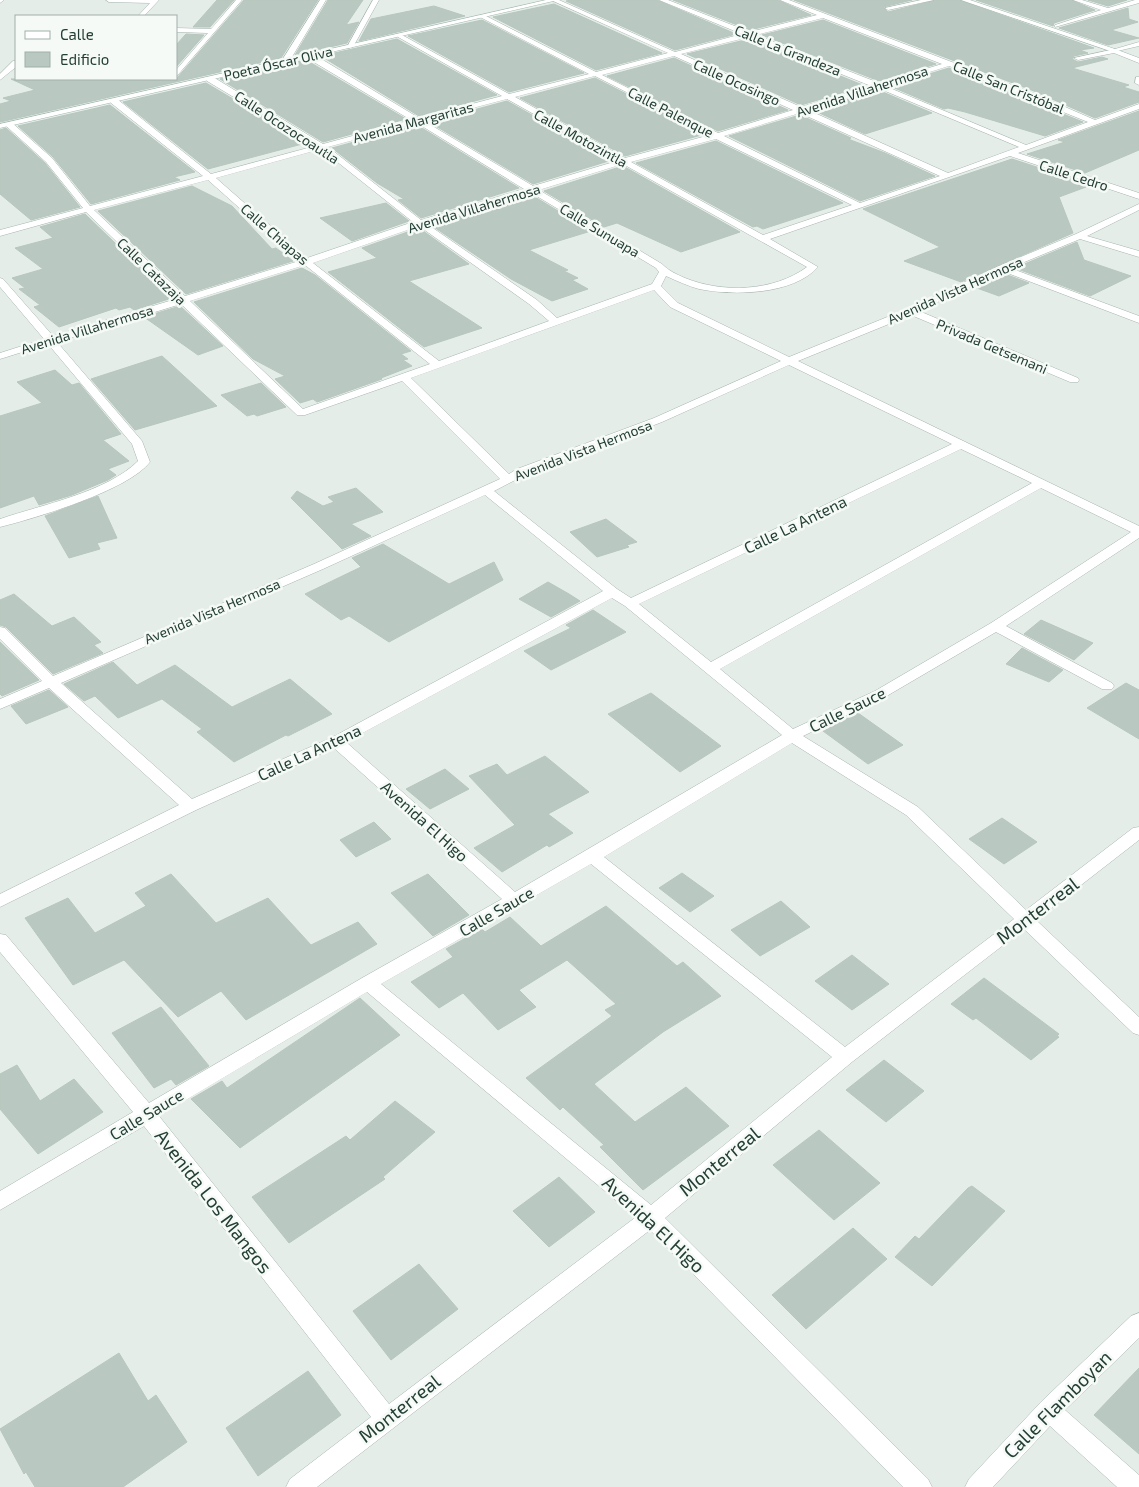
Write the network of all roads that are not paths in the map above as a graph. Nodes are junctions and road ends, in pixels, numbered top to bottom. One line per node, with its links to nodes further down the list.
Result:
1 (109, 0): 2 (street)
2 (156, 0): 16 (street)
3 (239, 0): 21 (street)
4 (323, 0): 34 (street)
5 (376, 0): 25 (street)
6 (554, 0): 18 (street, Poeta Óscar Oliva); 28 (street, Calle Ocosingo)
7 (662, 0): 22 (street, Calle La Grandeza)
8 (783, 0): 17 (street, Calle San Cristóbal)
9 (931, 0): 14 (street)
10 (964, 0): 27 (street)
11 (981, 0): 19 (street)
12 (1076, 0): 15 (street)
13 (1139, 1): 15 (street)
14 (888, 8)
15 (1109, 11): 19 (street)
16 (142, 15)
17 (826, 15): 22 (street, Avenida Margaritas); 35 (street, Calle San Cristóbal)
18 (482, 16): 23 (street, Poeta Óscar Oliva); 38 (street, Calle Palenque)
19 (1057, 26): 26 (street)
20 (178, 30): 21 (street)
21 (212, 32): 31 (street)
22 (751, 34): 28 (street, Avenida Margaritas); 44 (street, Calle La Grandeza)
23 (400, 36): 25 (street, Poeta Óscar Oliva); 46 (street, Calle Motozintla)
24 (1138, 45): 26 (street)
25 (350, 47): 29 (street, Poeta Óscar Oliva)
26 (1126, 47): 27 (street)
27 (1115, 51): 32 (street); 33 (street)
28 (674, 54): 38 (street, Avenida Margaritas); 49 (street, Calle Ocosingo)
29 (310, 56): 34 (street, Poeta Óscar Oliva); 50 (street, Calle Sunuapa)
30 (178, 58): 31 (street)
31 (190, 58): 37 (street)
32 (1078, 58)
33 (1139, 61)
34 (285, 62): 40 (street, Poeta Óscar Oliva)
35 (949, 64): 44 (street, Avenida Villahermosa); 51 (street, Calle San Cristóbal)
36 (15, 65): 39 (street)
37 (178, 73)
38 (597, 74): 46 (street, Avenida Margaritas); 53 (street, Calle Palenque)
39 (0, 78)
40 (210, 78): 45 (street, Poeta Óscar Oliva); 54 (street, Calle Ocozocoautla)
41 (1139, 78): 43 (street)
42 (172, 80): 45 (street)
43 (1139, 83)
44 (877, 85): 49 (street, Avenida Villahermosa); 55 (street, Calle La Grandeza)
45 (165, 88): 47 (street, Poeta Óscar Oliva)
46 (506, 97): 50 (street, Avenida Margaritas); 57 (street, Calle Motozintla)
47 (114, 101): 52 (street, Poeta Óscar Oliva); 59 (street, Calle Chiapas)
48 (1139, 106): 51 (street)
49 (801, 111): 53 (street, Avenida Villahermosa); 58 (street, Calle Ocosingo)
50 (418, 122): 54 (street, Avenida Margaritas); 60 (street, Calle Sunuapa)
51 (1094, 122): 55 (street)
52 (4, 125): 64 (street, Calle Catazaja)
53 (717, 136): 57 (street, Avenida Villahermosa); 62 (street, Calle Palenque)
54 (323, 147): 59 (street, Avenida Margaritas); 65 (street, Calle Ocozocoautla)
55 (1025, 147): 56 (street)
56 (1009, 154): 58 (street); 61 (street, Calle Cedro)
57 (625, 161): 60 (street, Avenida Villahermosa); 68 (street, Calle Motozintla)
58 (948, 176): 62 (street)
59 (210, 177): 64 (street, Avenida Margaritas); 70 (street, Calle Chiapas)
60 (533, 190): 65 (street, Avenida Villahermosa); 72 (street, Calle Sunuapa)
61 (1139, 196)
62 (860, 206): 68 (street)
63 (1139, 207): 67 (street, Avenida Vista Hermosa)
64 (89, 210): 66 (street, Avenida Margaritas); 75 (street, Calle Catazaja)
65 (420, 223): 70 (street, Avenida Villahermosa); 78 (street, Calle Ocozocoautla)
66 (0, 233)
67 (1079, 236): 69 (street); 71 (street, Avenida Vista Hermosa)
68 (764, 238): 72 (street, Calle Motozintla)
69 (1139, 254)
70 (306, 262): 75 (street, Avenida Villahermosa); 82 (street, Calle Chiapas)
71 (1002, 268): 76 (street, Avenida Vista Hermosa); 77 (street)
72 (662, 269): 74 (street)
73 (0, 281): 79 (street)
74 (656, 286): 78 (street); 81 (street)
75 (182, 300): 79 (street, Avenida Villahermosa); 83 (street, Calle Catazaja)
76 (911, 311): 81 (street, Avenida Vista Hermosa); 84 (street, Privada Getsemani)
77 (1139, 320)
78 (555, 321): 82 (street)
79 (50, 340): 80 (street, Avenida Villahermosa); 89 (street)
80 (0, 356)
81 (789, 361): 85 (street); 86 (street, Avenida Vista Hermosa)
82 (438, 365): 83 (street)
83 (405, 378): 86 (street)
84 (1074, 380)
85 (960, 445): 87 (street); 92 (street, Calle La Antena)
86 (508, 480): 88 (street, Avenida Vista Hermosa)
87 (1041, 483): 90 (street); 95 (street)
88 (486, 490): 91 (street); 96 (street, Avenida Vista Hermosa)
89 (0, 523)
90 (1139, 532): 93 (street, Calle Sauce)
91 (612, 592): 92 (street); 100 (street, Calle La Antena)
92 (630, 603): 95 (street)
93 (996, 626): 97 (street); 99 (street, Calle Sauce)
94 (0, 632): 96 (street)
95 (710, 669): 99 (street)
96 (51, 682): 98 (street, Avenida Vista Hermosa); 101 (street)
97 (1107, 686)
98 (0, 704)
99 (792, 736): 103 (street, Calle Sauce); 106 (street)
100 (336, 741): 101 (street, Calle La Antena); 105 (street, Avenida El Higo)
101 (190, 806): 104 (street, Calle La Antena)
102 (1139, 832): 106 (street, Monterreal)
103 (592, 856): 105 (street, Calle Sauce); 110 (street)
104 (0, 901)
105 (515, 901): 108 (street, Calle Sauce)
106 (1024, 920): 109 (street); 110 (street, Monterreal)
107 (0, 940): 111 (street, Avenida Los Mangos)
108 (368, 983): 111 (street, Calle Sauce); 113 (street, Avenida El Higo)
109 (1139, 1028)
110 (845, 1057): 113 (street, Monterreal)
111 (146, 1114): 112 (street, Calle Sauce); 116 (street, Avenida Los Mangos)
112 (0, 1201)
113 (651, 1217): 116 (street, Monterreal); 118 (street, Avenida El Higo)
114 (1139, 1323): 115 (street, Calle Flamboyan)
115 (1049, 1410): 119 (street, Calle Flamboyan); 120 (street)
116 (386, 1418): 117 (street, Monterreal)
117 (298, 1487)
118 (920, 1487)
119 (977, 1487)
120 (1135, 1487)

